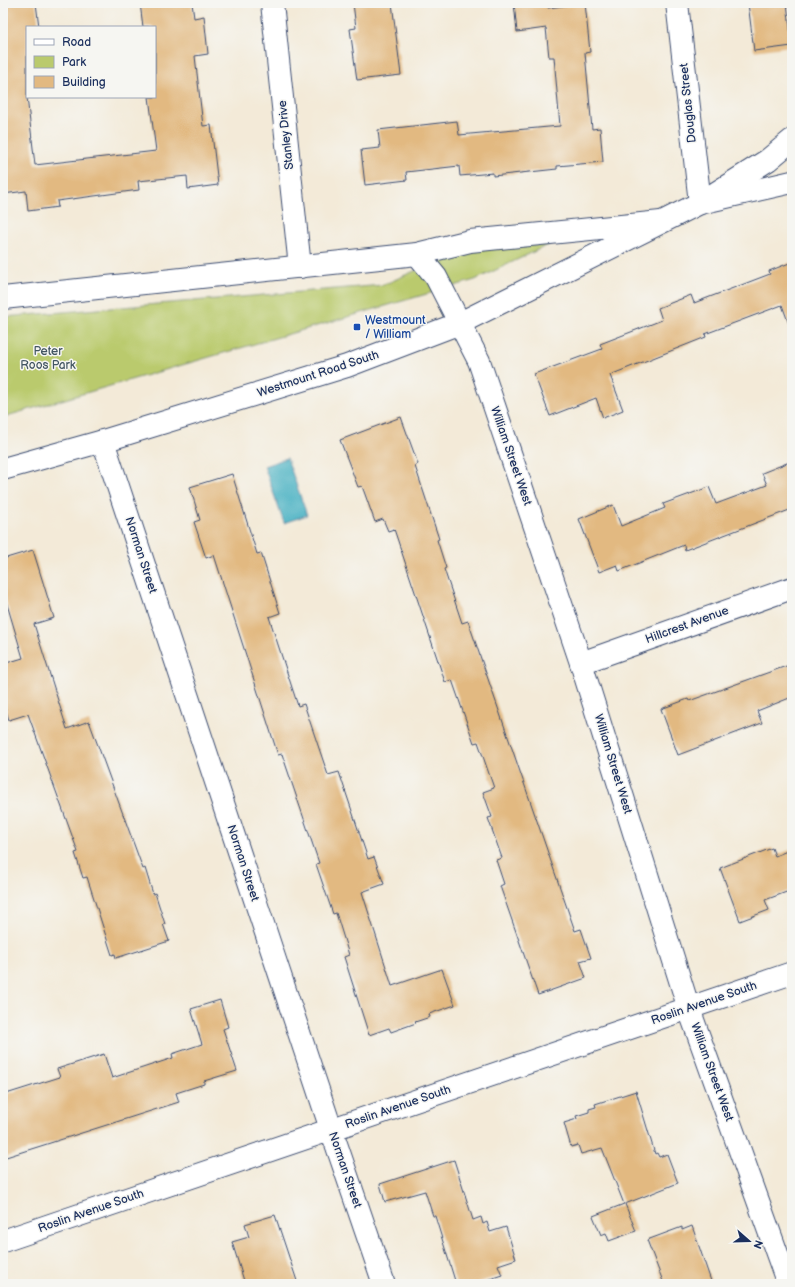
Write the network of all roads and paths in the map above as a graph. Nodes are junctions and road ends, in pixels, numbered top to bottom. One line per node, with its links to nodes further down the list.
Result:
1 (272, 3): 8 (street, Stanley Drive)
2 (677, 3): 5 (street, Douglas Street)
3 (792, 140): 5 (street, Westmount Road South)
4 (792, 182): 5 (street, Westmount Road South)
5 (700, 203): 6 (street, Westmount Road South)
6 (662, 222): 7 (street, Westmount Road South); 10 (street, Westmount Road South)
7 (417, 254): 8 (street, Westmount Road South); 10 (street, William Street West)
8 (300, 267): 9 (street, Westmount Road South)
9 (3, 298)
10 (460, 323): 11 (street, Westmount Road South); 14 (street, William Street West)
11 (103, 441): 12 (street, Westmount Road South); 17 (street, Norman Street)
12 (3, 469)
13 (792, 588): 14 (street, Hillcrest Avenue)
14 (581, 663): 16 (street, William Street West)
15 (792, 973): 16 (street, Roslin Avenue South)
16 (689, 1009): 17 (street, Roslin Avenue South); 20 (street, William Street West)
17 (331, 1130): 18 (street, Roslin Avenue South); 19 (street, Norman Street)
18 (3, 1241)
19 (384, 1284)
20 (788, 1284)

